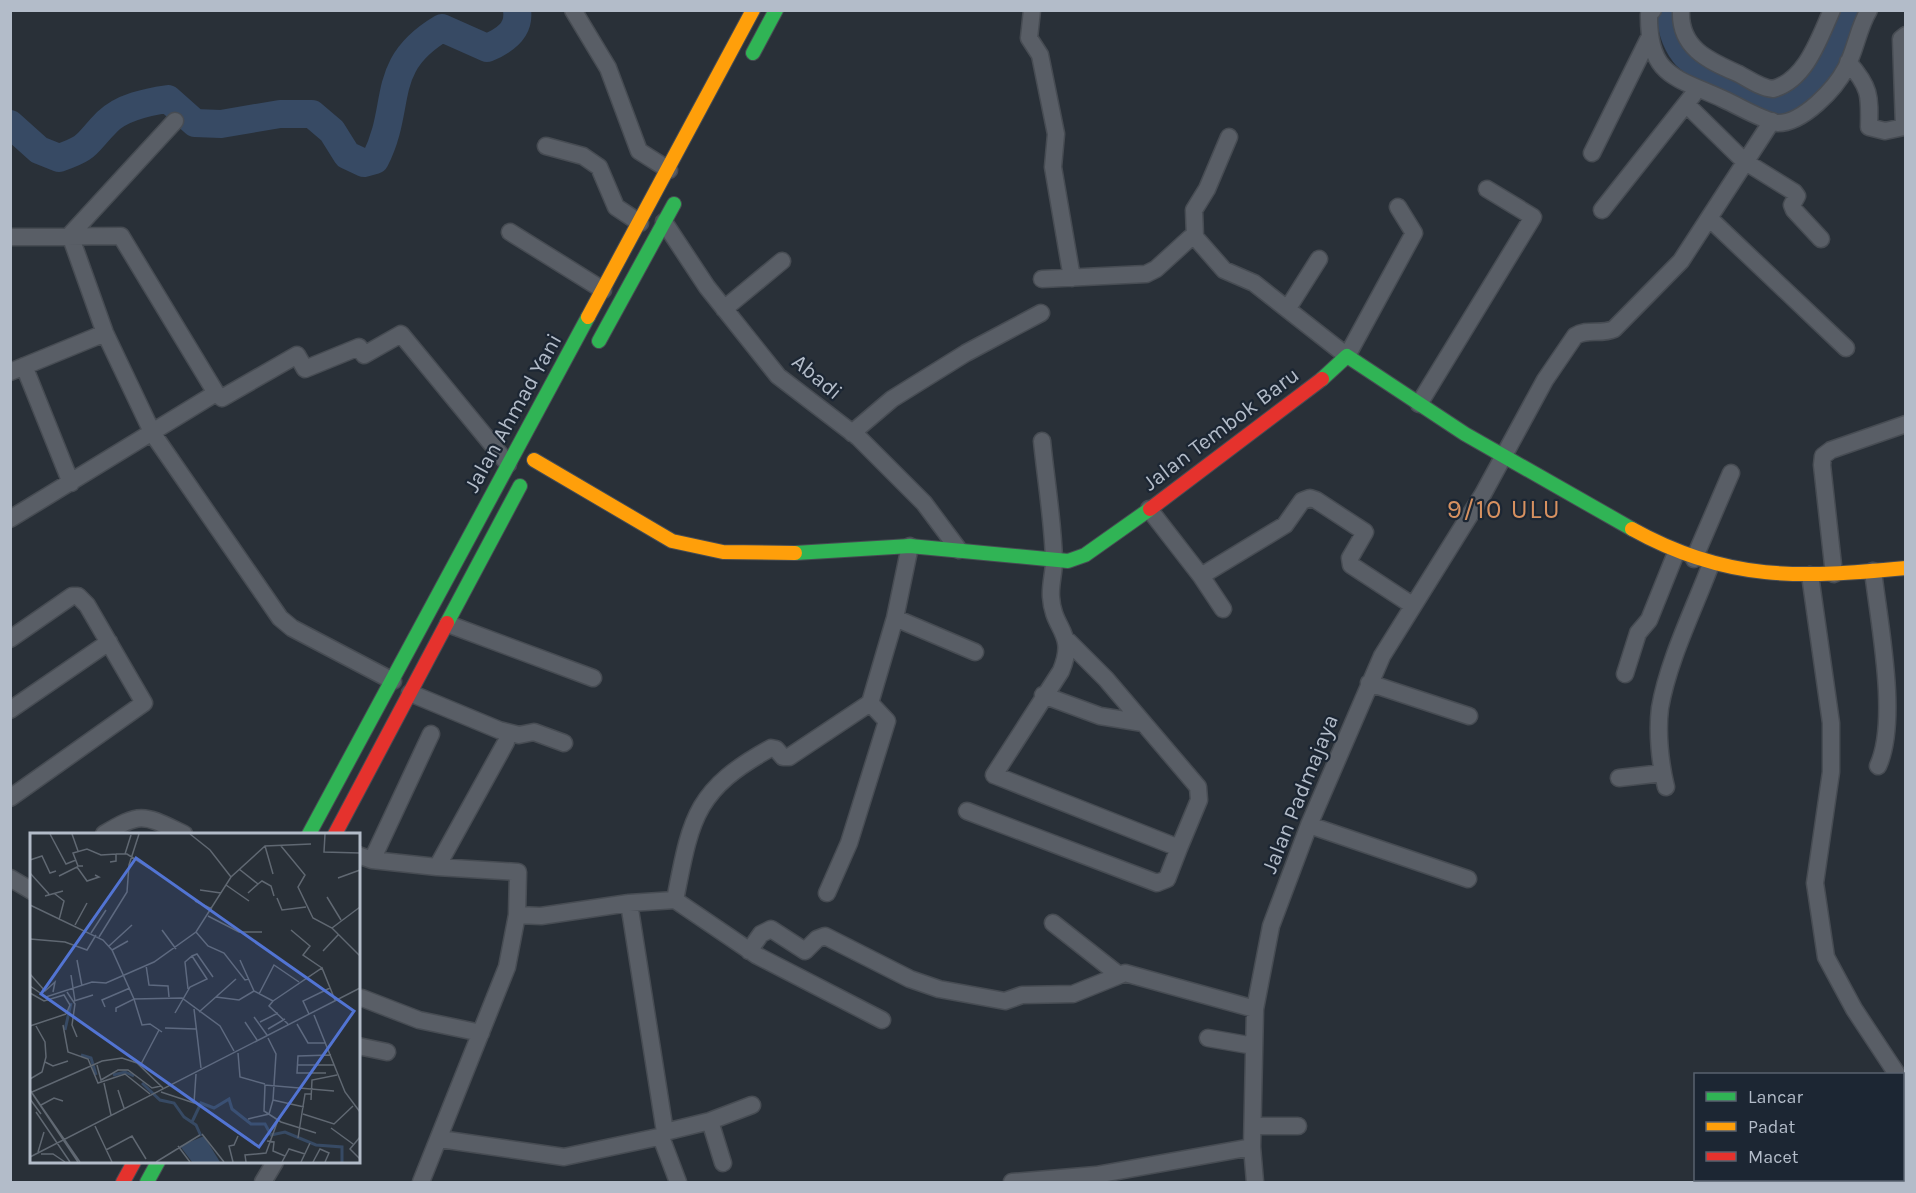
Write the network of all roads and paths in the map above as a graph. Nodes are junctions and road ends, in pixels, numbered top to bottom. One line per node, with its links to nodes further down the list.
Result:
1 (573, 10): 21 (street)
2 (753, 10): 21 (main road, Jalan Ahmad Yani)
3 (776, 10): 12 (main road)
4 (1032, 10): 36 (street)
5 (1681, 10): 6 (street)
6 (1832, 10)
7 (1869, 10): 11 (street)
8 (1649, 12): 10 (street)
9 (1905, 34): 11 (street)
10 (1648, 40): 13 (street); 19 (street)
11 (1848, 62): 16 (street)
12 (748, 63)
13 (1697, 90): 14 (street); 16 (street)
14 (1686, 104): 20 (street); 25 (street)
15 (175, 121): 30 (street)
16 (1772, 122): 20 (street, Jalan Padmajaya)
17 (1229, 137): 32 (street)
18 (546, 146): 27 (street)
19 (1592, 153)
20 (1744, 161): 26 (street, Jalan Padmajaya); 33 (street)
21 (669, 170): 27 (main road, Jalan Ahmad Yani)
22 (1487, 189): 48 (street)
23 (681, 190): 28 (main road, Jalan Ahmad Yani)
24 (1398, 207): 44 (street)
25 (1602, 210)
26 (1709, 218): 43 (street); 54 (street, Jalan Padmajaya)
27 (640, 222): 38 (main road, Jalan Ahmad Yani)
28 (664, 222): 40 (street, Abadi); 45 (main road, Jalan Ahmad Yani)
29 (510, 232): 38 (street)
30 (70, 235): 31 (street); 42 (street); 47 (street)
31 (10, 237)
32 (1195, 237): 36 (street); 39 (street)
33 (1821, 239)
34 (1319, 259): 39 (street)
35 (782, 261): 40 (street)
36 (1072, 278): 37 (street)
37 (1042, 279)
38 (603, 290): 55 (main road, Jalan Ahmad Yani)
39 (1288, 308): 44 (street)
40 (724, 309): 50 (street, Abadi)
41 (1041, 313): 50 (street)
42 (105, 333): 46 (street); 51 (street)
43 (1846, 348)
44 (1347, 356): 48 (main road); 58 (main road, Jalan Tembok Baru)
45 (591, 357)
46 (17, 369): 57 (street)
47 (216, 393): 51 (street); 55 (street)
48 (1419, 404): 54 (main road)
49 (1905, 424): 68 (street)
50 (852, 433): 61 (street, Abadi)
51 (153, 434): 57 (street); 81 (street)
52 (1042, 441): 64 (street)
53 (537, 455): 60 (main road, Jalan Tembok Baru); 74 (main road, Jalan Ahmad Yani)
54 (1504, 458): 62 (main road); 71 (street, Jalan Padmajaya)
55 (508, 464): 81 (main road, Jalan Ahmad Yani)
56 (1731, 473): 63 (street)
57 (71, 483): 59 (street)
58 (1149, 509): 64 (main road, Jalan Tembok Baru); 70 (street)
59 (10, 519)
60 (910, 546): 61 (main road, Jalan Tembok Baru); 73 (street)
61 (959, 550): 64 (main road, Jalan Tembok Baru)
62 (1676, 553): 63 (main road); 79 (street)
63 (1694, 559): 65 (main road)
64 (1054, 561): 76 (street)
65 (1711, 564): 69 (main road); 93 (street)
66 (1905, 568): 67 (main road)
67 (1873, 571): 68 (main road); 92 (street)
68 (1834, 574): 69 (main road)
69 (1810, 575): 122 (street)
70 (1201, 576): 71 (street); 72 (street)
71 (1412, 605): 82 (street, Jalan Padmajaya)
72 (1223, 609)
73 (896, 618): 78 (street); 85 (street)
74 (448, 624): 80 (street); 83 (main road, Jalan Ahmad Yani)
75 (10, 639): 77 (street)
76 (1068, 641): 84 (street); 88 (street)
77 (109, 642): 86 (street); 94 (street)
78 (975, 652)
79 (1625, 674)
80 (593, 678)
81 (393, 681): 99 (main road, Jalan Ahmad Yani)
82 (1369, 683): 87 (street); 96 (street, Jalan Padmajaya)
83 (410, 693): 91 (street); 100 (main road, Jalan Ahmad Yani)
84 (1043, 695): 88 (street); 101 (street)
85 (870, 703): 107 (street); 108 (street)
86 (10, 710)
87 (1469, 716)
88 (1143, 723): 101 (street)
89 (431, 734): 102 (street)
90 (506, 742): 103 (street)
91 (564, 743)
92 (1878, 766)
93 (1619, 778)
94 (10, 798)
95 (967, 811): 101 (street)
96 (1309, 825): 105 (street); 115 (street, Jalan Padmajaya)
97 (106, 833): 98 (street)
98 (181, 833)
99 (310, 833)
100 (336, 833)
101 (1179, 848)
102 (365, 857): 103 (street)
103 (437, 867): 110 (street)
104 (10, 878): 106 (street)
105 (1468, 879)
106 (30, 889)
107 (827, 892)
108 (675, 900): 109 (street); 112 (street)
109 (629, 903): 110 (street); 127 (street)
110 (517, 915): 117 (street)
111 (1053, 923): 113 (street)
112 (749, 951): 113 (street); 116 (street)
113 (1119, 975): 115 (street)
114 (362, 998): 117 (street)
115 (1255, 1009): 120 (street, Jalan Padmajaya)
116 (882, 1020)
117 (481, 1033): 128 (street)
118 (1208, 1038): 120 (street)
119 (360, 1046): 121 (street)
120 (1254, 1046): 125 (street, Jalan Padmajaya)
121 (387, 1052)
122 (1896, 1073)
123 (752, 1106): 124 (street)
124 (711, 1123): 127 (street); 132 (street)
125 (1253, 1126): 126 (street); 129 (street, Jalan Padmajaya)
126 (1298, 1126)
127 (663, 1138): 128 (street); 136 (street)
128 (440, 1139): 135 (street)
129 (1252, 1147): 137 (street); 138 (street, Jalan Padmajaya)
130 (133, 1163): 133 (main road)
131 (274, 1163): 134 (street)
132 (723, 1163)
133 (123, 1182)
134 (263, 1182)
135 (421, 1182)
136 (678, 1182)
137 (1012, 1182)
138 (1255, 1182)
139 (1896, 1182): 140 (street)
140 (1905, 1182)

